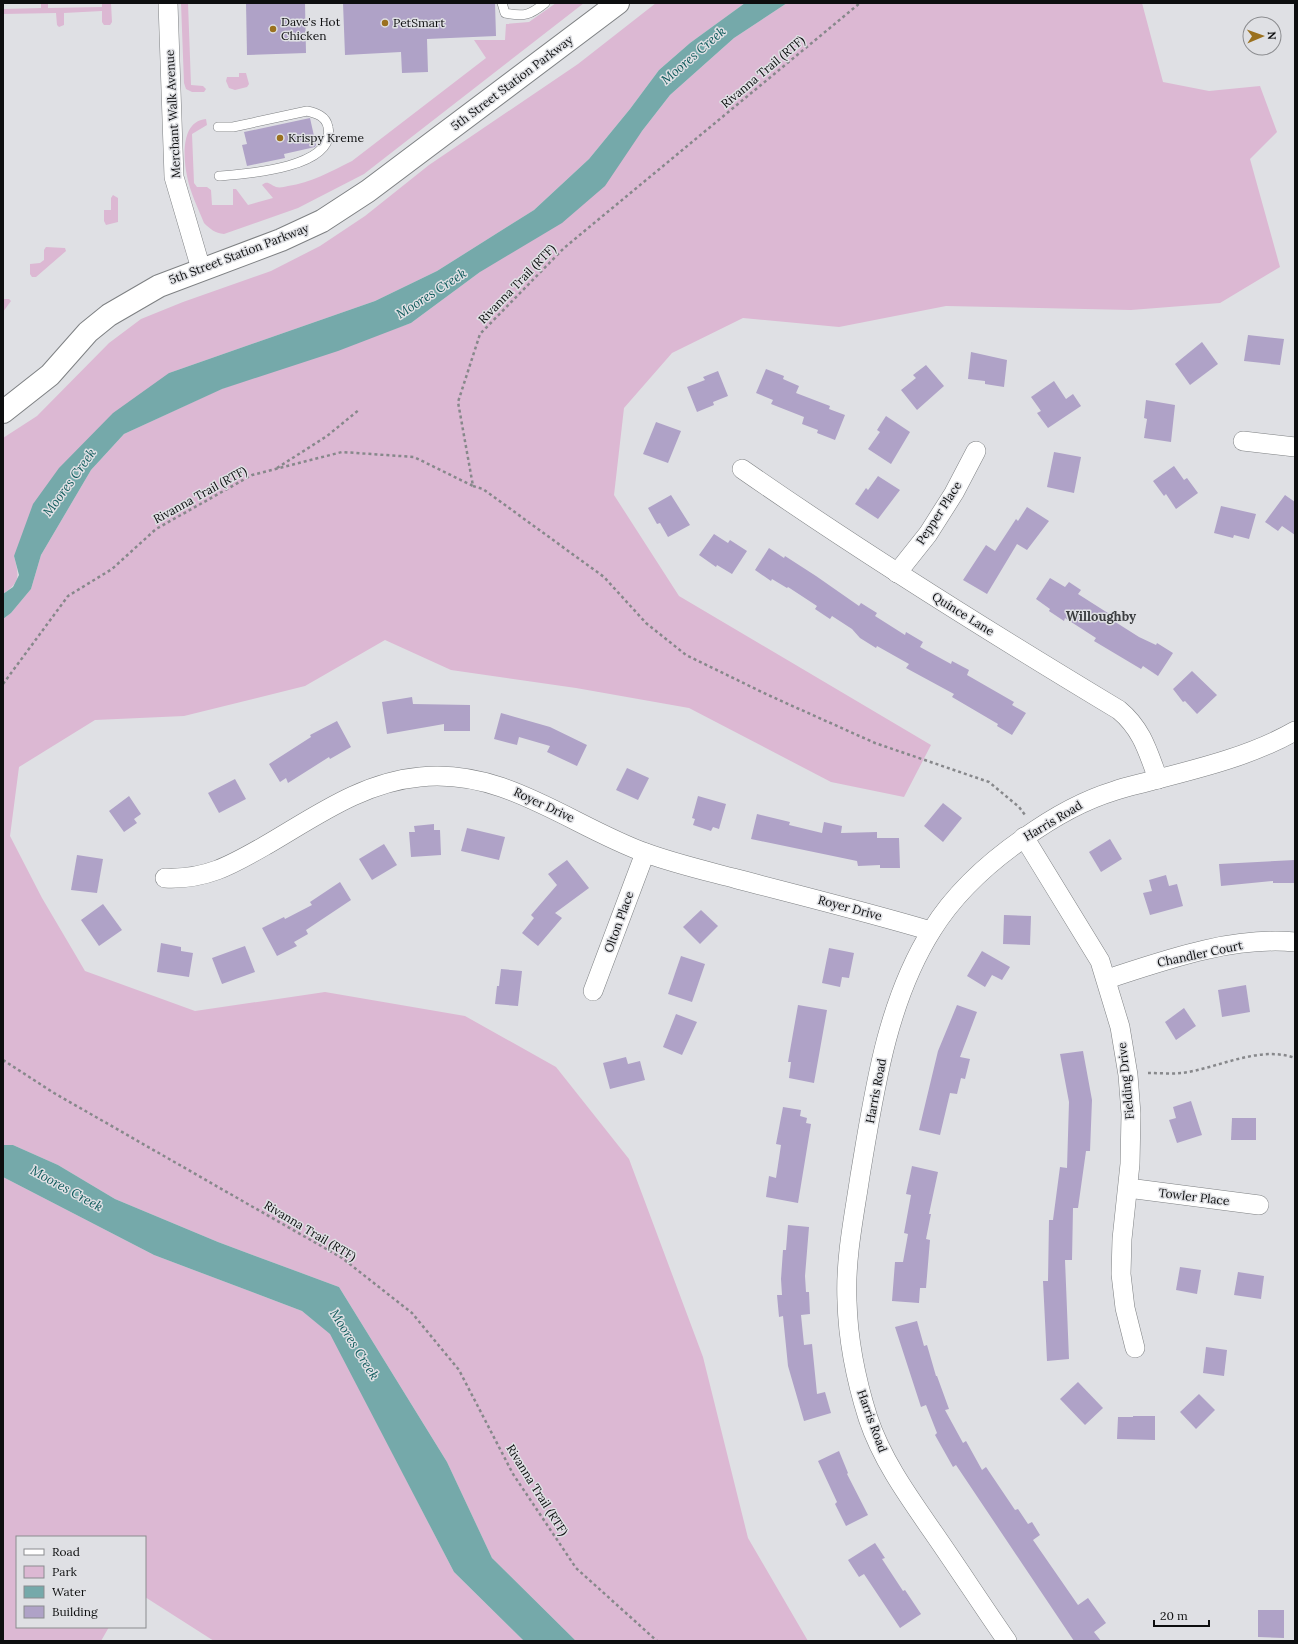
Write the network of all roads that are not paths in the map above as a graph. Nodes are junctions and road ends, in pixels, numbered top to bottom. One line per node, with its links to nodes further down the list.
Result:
1 (168, 3): 7 (street, Merchant Walk Avenue)
2 (502, 3): 3 (lane)
3 (545, 3)
4 (618, 3): 7 (street, 5th Street Station Parkway)
5 (218, 127): 6 (lane)
6 (219, 176)
7 (201, 269): 8 (street, 5th Street Station Parkway)
8 (3, 412)
9 (1243, 441): 10 (street)
10 (1295, 447)
11 (976, 451): 13 (street, Pepper Place)
12 (742, 469): 13 (street, Quince Lane)
13 (897, 572): 15 (street, Quince Lane)
14 (1295, 731): 15 (street, Harris Road)
15 (1158, 779): 16 (street, Harris Road)
16 (1030, 833): 19 (street, Harris Road); 21 (street, Fielding Drive)
17 (645, 853): 18 (street, Royer Drive); 19 (street, Royer Drive); 22 (street, Olton Place)
18 (165, 878)
19 (931, 931): 26 (street, Harris Road)
20 (1295, 942): 21 (street, Chandler Court)
21 (1107, 979): 23 (street, Fielding Drive)
22 (593, 991)
23 (1128, 1188): 24 (street, Towler Place); 25 (street, Fielding Drive)
24 (1259, 1205)
25 (1135, 1348)
26 (1007, 1641)

